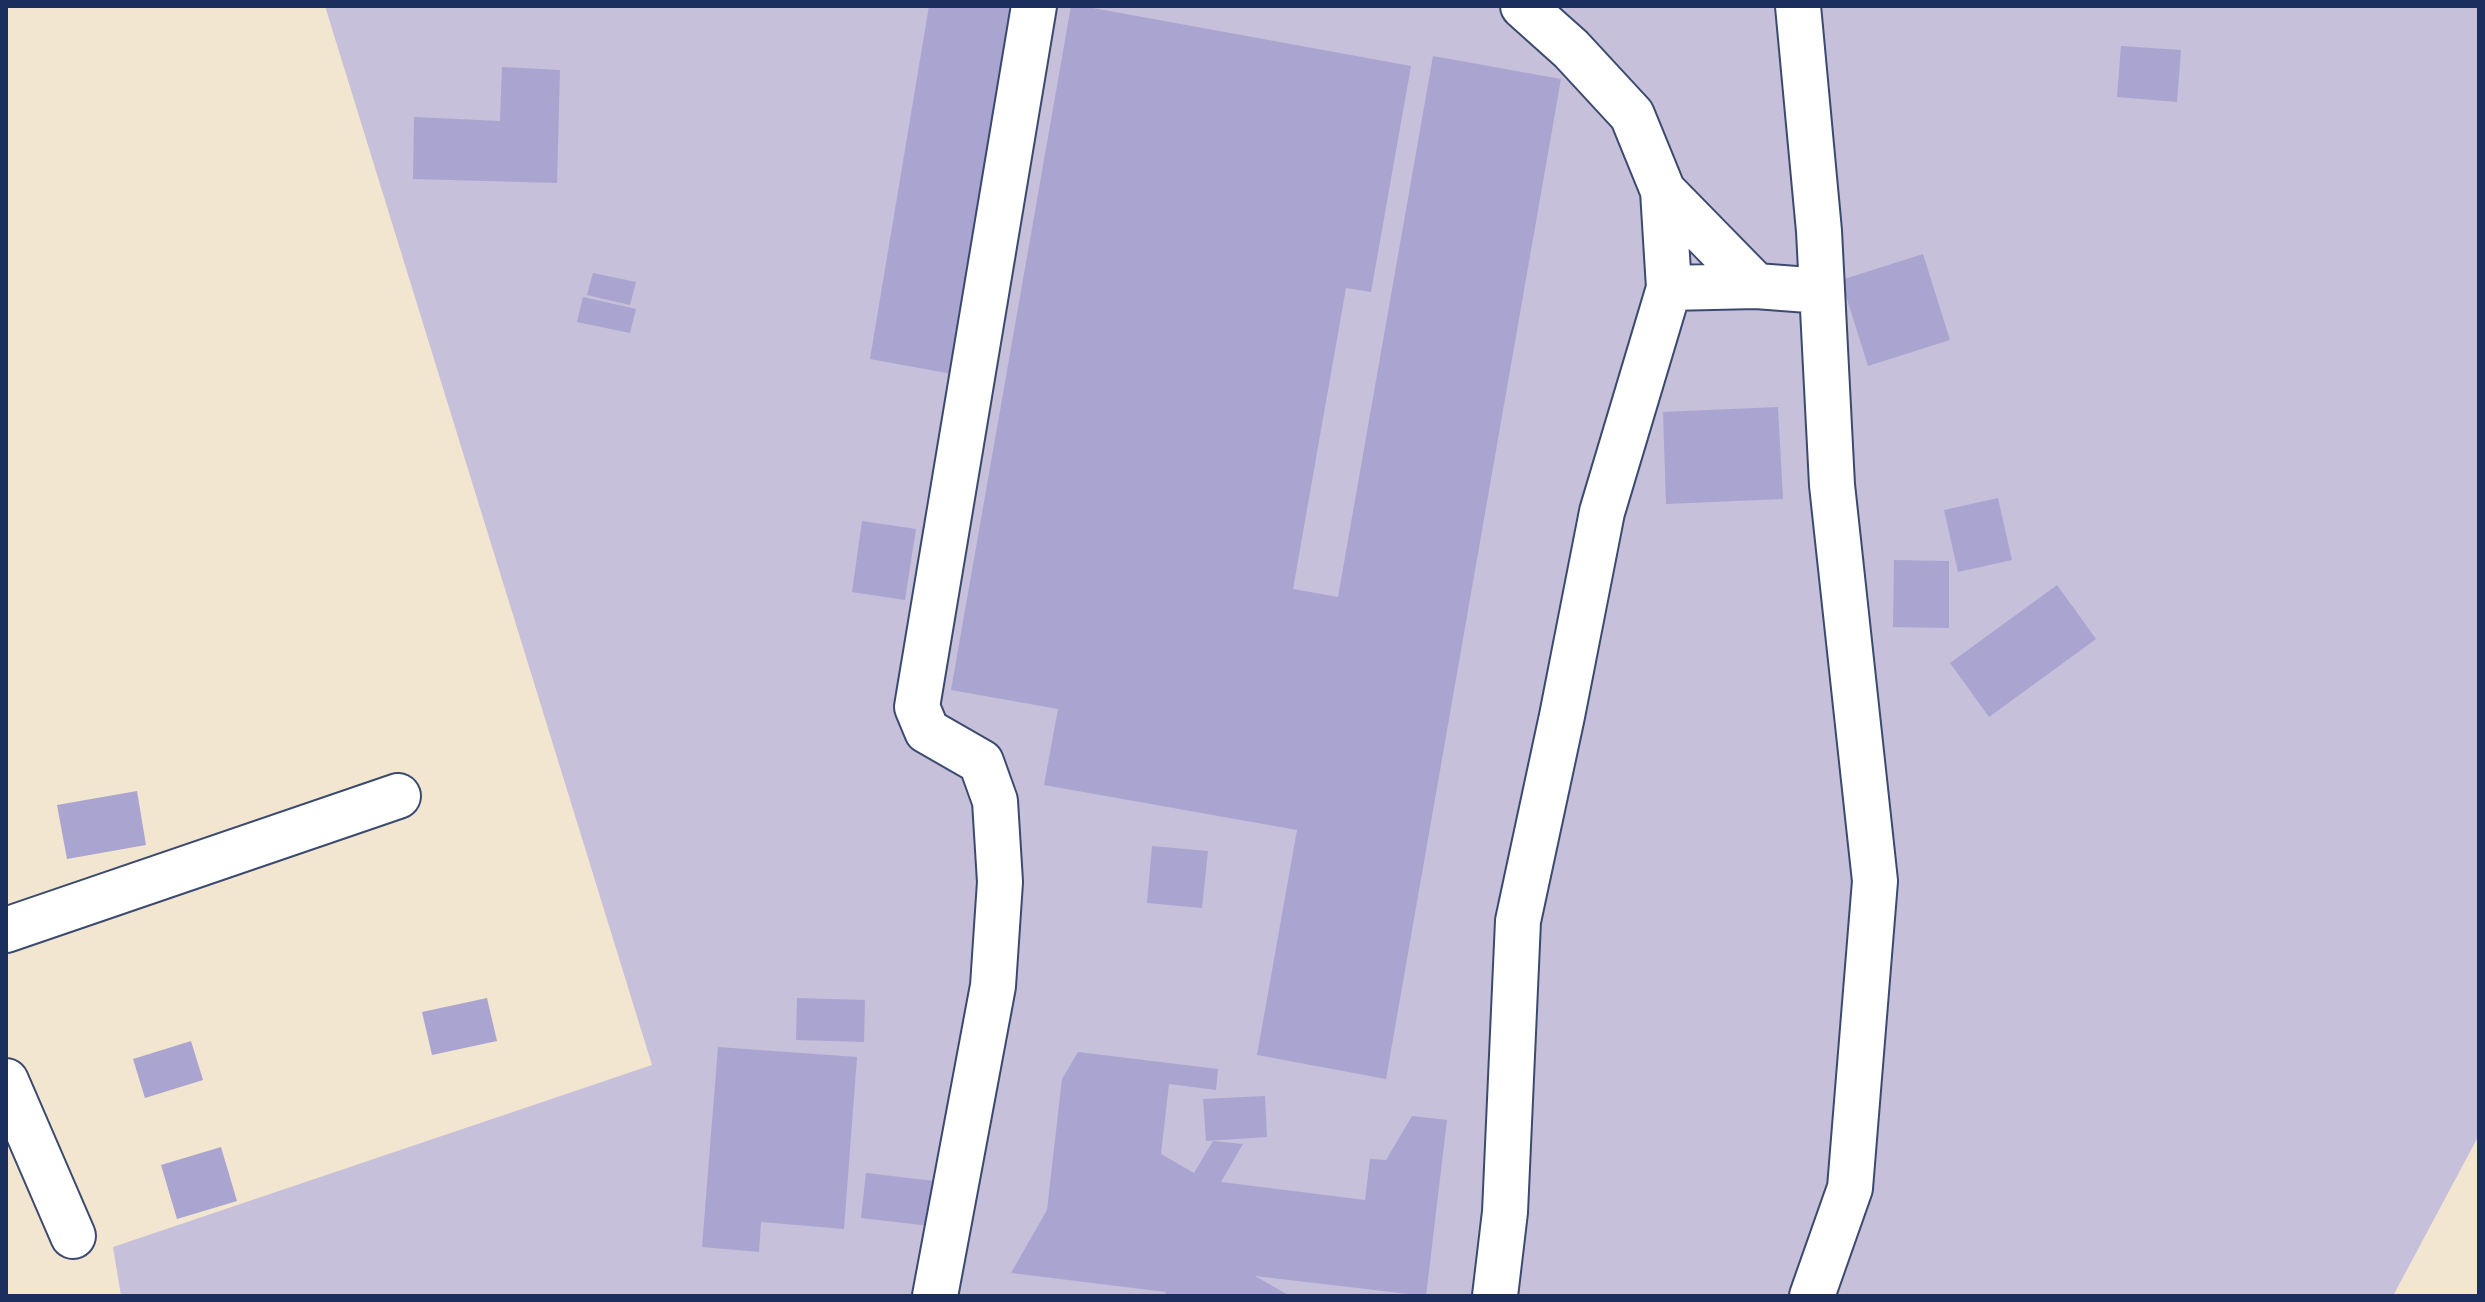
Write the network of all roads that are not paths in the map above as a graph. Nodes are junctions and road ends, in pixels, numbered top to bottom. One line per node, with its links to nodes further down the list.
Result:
1 (1034, 6): 12 (street)
2 (1523, 6): 4 (street)
3 (1798, 6): 7 (street)
4 (1663, 191): 5 (street); 6 (street)
5 (1756, 286): 6 (street); 7 (street)
6 (1669, 288): 13 (street)
7 (1822, 291): 14 (street)
8 (398, 796): 9 (street)
9 (6, 930)
10 (6, 1081): 11 (street)
11 (73, 1236)
12 (935, 1296)
13 (1495, 1296)
14 (1812, 1296)

